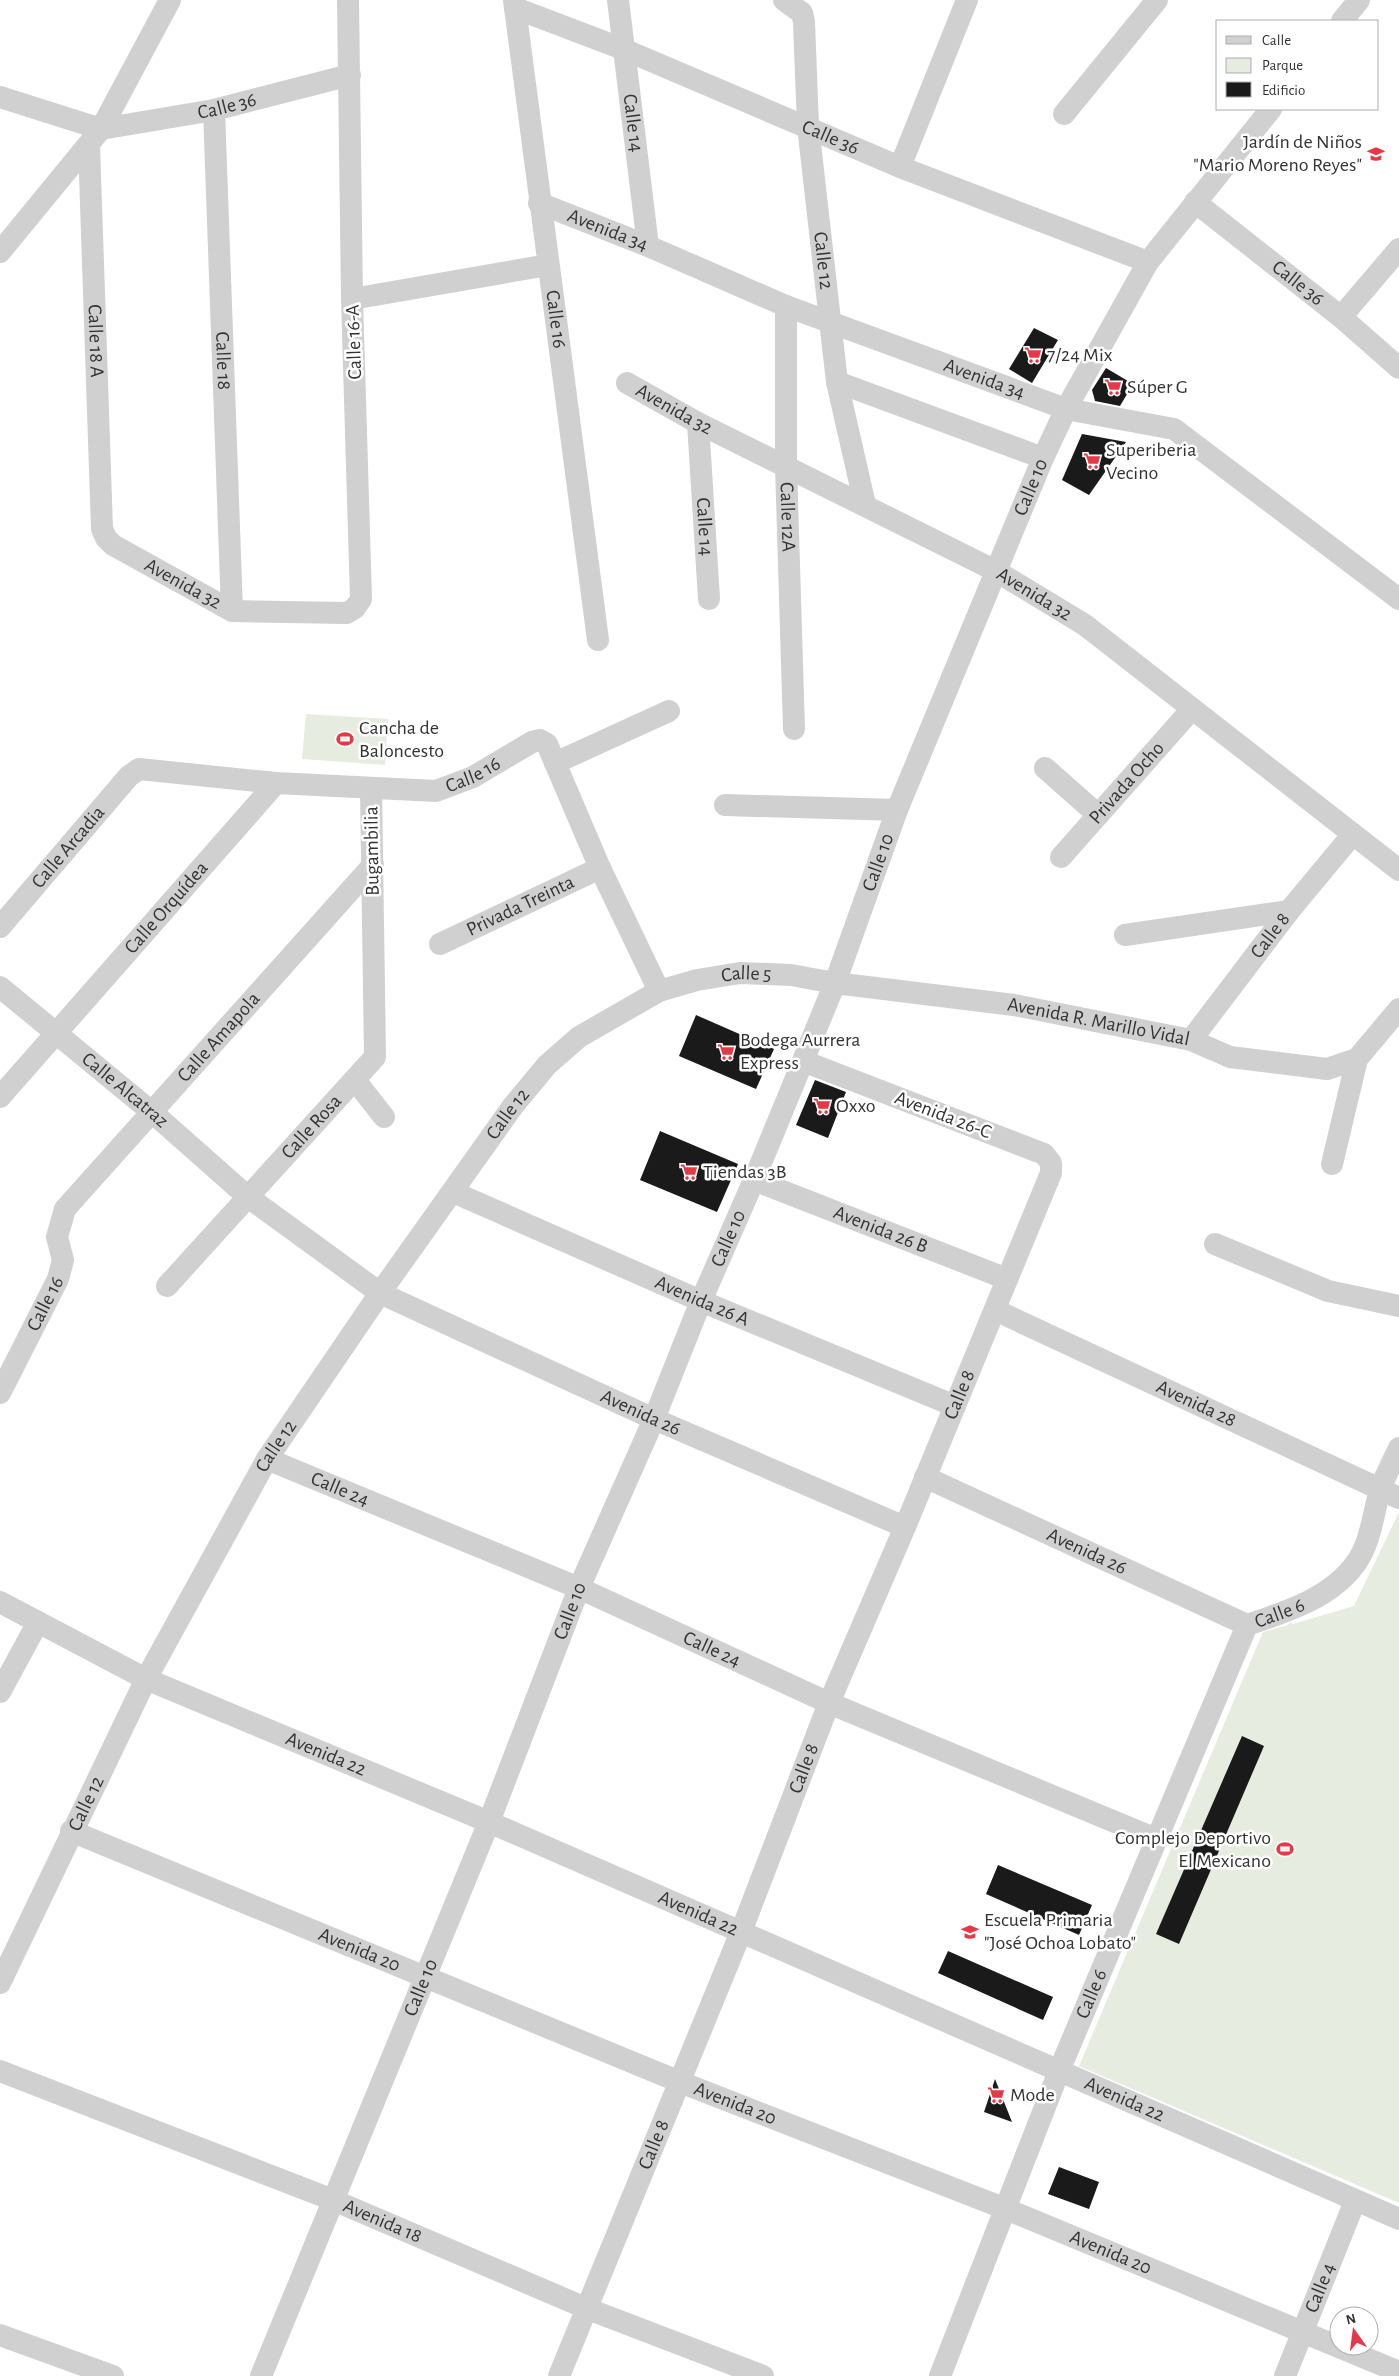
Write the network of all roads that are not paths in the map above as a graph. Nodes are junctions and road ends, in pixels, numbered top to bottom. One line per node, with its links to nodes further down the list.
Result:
1 (170, 0): 17 (street)
2 (348, 0): 11 (street, Calle 16-A)
3 (618, 0): 10 (street, Calle 14)
4 (967, 0): 18 (street)
5 (1157, 0): 15 (street)
6 (1359, 0): 9 (street)
7 (515, 4): 10 (street, Calle 36); 20 (street, Calle 16)
8 (793, 6): 16 (street, Calle 12)
9 (1343, 20)
10 (624, 49): 16 (street, Calle 36); 21 (street, Calle 14)
11 (350, 75): 13 (street, Calle 36); 26 (street, Calle 16-A)
12 (0, 96): 17 (street)
13 (214, 110): 17 (street, Calle 36); 43 (street, Calle 18)
14 (1270, 110): 19 (street, Calle 10)
15 (1064, 114)
16 (808, 126): 18 (street, Calle 36); 29 (street, Calle 12)
17 (95, 137): 23 (street); 38 (street, Calle 18 A)
18 (900, 166): 24 (street, Calle 36)
19 (1195, 202): 24 (street, Calle 10); 28 (street, Calle 36)
20 (539, 203): 21 (street, Avenida 34); 25 (street, Calle 16)
21 (648, 246): 27 (street, Avenida 34)
22 (1399, 249): 28 (street)
23 (0, 252)
24 (1148, 262): 33 (street, Calle 10)
25 (548, 265): 26 (street); 44 (street, Calle 16)
26 (352, 299): 42 (street, Calle 16-A)
27 (786, 306): 29 (street, Avenida 34); 36 (street, Calle 12A)
28 (1341, 318): 30 (street, Calle 36)
29 (830, 323): 31 (street, Calle 12); 33 (street, Avenida 34)
30 (1399, 368)
31 (837, 382): 35 (street); 37 (street, Calle 12)
32 (627, 383): 34 (street, Avenida 32)
33 (1066, 409): 35 (street, Calle 10); 41 (street, Avenida 34)
34 (698, 424): 36 (street, Avenida 32); 40 (street, Calle 14)
35 (1043, 458): 39 (street, Calle 10)
36 (786, 466): 37 (street, Avenida 32); 47 (street, Calle 12A)
37 (865, 506): 39 (street, Avenida 32)
38 (106, 538): 43 (street, Avenida 32)
39 (996, 571): 45 (street, Avenida 32); 54 (street, Calle 10)
40 (709, 599)
41 (1399, 599)
42 (355, 608): 43 (street, Avenida 32)
43 (232, 611)
44 (598, 640)
45 (1192, 709): 55 (street, Privada Ocho); 56 (street, Avenida 32)
46 (669, 711): 48 (street)
47 (794, 729)
48 (555, 762): 52 (street, Calle 16); 59 (street)
49 (1045, 768): 55 (street)
50 (139, 769): 51 (street, Bugambilia); 62 (street, Calle Arcadia)
51 (276, 782): 52 (street, Bugambilia); 69 (street, Calle Orquídea)
52 (371, 788): 58 (street, Bugambilia)
53 (725, 805): 54 (street)
54 (897, 810): 65 (street, Calle 10)
55 (1098, 815): 57 (street, Privada Ocho)
56 (1353, 834): 60 (street, Avenida 32); 61 (street, Calle 8)
57 (1061, 857)
58 (372, 865): 71 (street, Bugambilia); 76 (street, Calle Amapola)
59 (600, 868): 64 (street, Privada Treinta); 67 (street)
60 (1399, 870)
61 (1289, 911): 63 (street); 70 (street, Calle 8)
62 (0, 927)
63 (1125, 935)
64 (440, 944)
65 (835, 983): 67 (street, Calle 5); 70 (street, Avenida R. Marillo Vidal); 73 (street, Calle 10)
66 (0, 987): 69 (street, Calle Alcatraz)
67 (660, 991): 81 (street, Calle 12)
68 (1399, 1009): 72 (street)
69 (56, 1032): 75 (street, Calle Orquídea); 76 (street, Calle Alcatraz)
70 (1192, 1040): 72 (street, Avenida R. Marillo Vidal)
71 (375, 1057): 74 (street, Calle Rosa)
72 (1357, 1059): 79 (street)
73 (803, 1061): 78 (street, Avenida 26-C); 80 (street, Calle 10)
74 (355, 1080): 77 (street); 82 (street, Calle Rosa)
75 (0, 1097)
76 (153, 1113): 82 (street, Calle Alcatraz); 83 (street, Calle Amapola)
77 (384, 1117)
78 (1051, 1163): 85 (street, Calle 8)
79 (1332, 1164)
80 (754, 1180): 85 (street, Avenida 26 B); 88 (street, Calle 10)
81 (453, 1192): 87 (street, Calle 12); 88 (street, Avenida 26 A)
82 (248, 1197): 86 (street, Calle Rosa); 87 (street, Calle Alcatraz)
83 (65, 1208): 91 (street, Calle 16)
84 (1215, 1244): 89 (street)
85 (1007, 1279): 90 (street, Calle 8)
86 (167, 1286)
87 (380, 1293): 93 (street, Avenida 26); 95 (street, Calle 12)
88 (701, 1302): 92 (street, Avenida 26 A); 93 (street, Calle 10)
89 (1399, 1306)
90 (995, 1310): 92 (street, Calle 8); 97 (street, Avenida 28)
91 (0, 1393)
92 (955, 1406): 96 (street, Calle 8)
93 (654, 1419): 98 (street, Avenida 26); 99 (street, Calle 10)
94 (1399, 1448): 97 (street, Calle 6)
95 (267, 1459): 99 (street, Calle 24); 103 (street, Calle 12)
96 (925, 1478): 98 (street, Calle 8); 102 (street, Avenida 26)
97 (1393, 1495): 102 (street, Calle 6)
98 (905, 1527): 105 (street, Calle 8)
99 (579, 1588): 105 (street, Calle 24); 106 (street, Calle 10)
100 (0, 1602): 101 (street, Avenida 22)
101 (38, 1622): 103 (street, Avenida 22); 104 (street)
102 (1247, 1625): 108 (street, Calle 6)
103 (146, 1679): 106 (street, Avenida 22); 107 (street, Calle 12)
104 (0, 1692)
105 (828, 1703): 108 (street, Calle 24); 109 (street, Calle 8)
106 (489, 1822): 109 (street, Avenida 22); 110 (street, Calle 10)
107 (71, 1830): 110 (street, Avenida 20); 111 (street, Calle 12)
108 (1156, 1839): 113 (street, Calle 6)
109 (741, 1932): 113 (street, Avenida 22); 114 (street, Calle 8)
110 (426, 1978): 114 (street, Avenida 20); 115 (street, Calle 10)
111 (0, 1983)
112 (0, 2071): 115 (street, Avenida 18)
113 (1059, 2072): 116 (street, Avenida 22); 117 (street, Calle 6)
114 (680, 2082): 117 (street, Avenida 20); 119 (street, Calle 8)
115 (334, 2200): 119 (street, Avenida 18); 124 (street, Calle 10)
116 (1355, 2201): 118 (street, Avenida 22); 120 (street, Calle 4)
117 (1006, 2209): 120 (street, Avenida 20); 127 (street, Calle 6)
118 (1399, 2219)
119 (588, 2309): 125 (street, Calle 8); 126 (street, Avenida 18)
120 (1304, 2331): 122 (street, Avenida 20); 128 (street, Calle 4)
121 (0, 2335): 123 (street)
122 (1399, 2372)
123 (112, 2376)
124 (261, 2376)
125 (559, 2376)
126 (763, 2376)
127 (940, 2376)
128 (1285, 2376)

